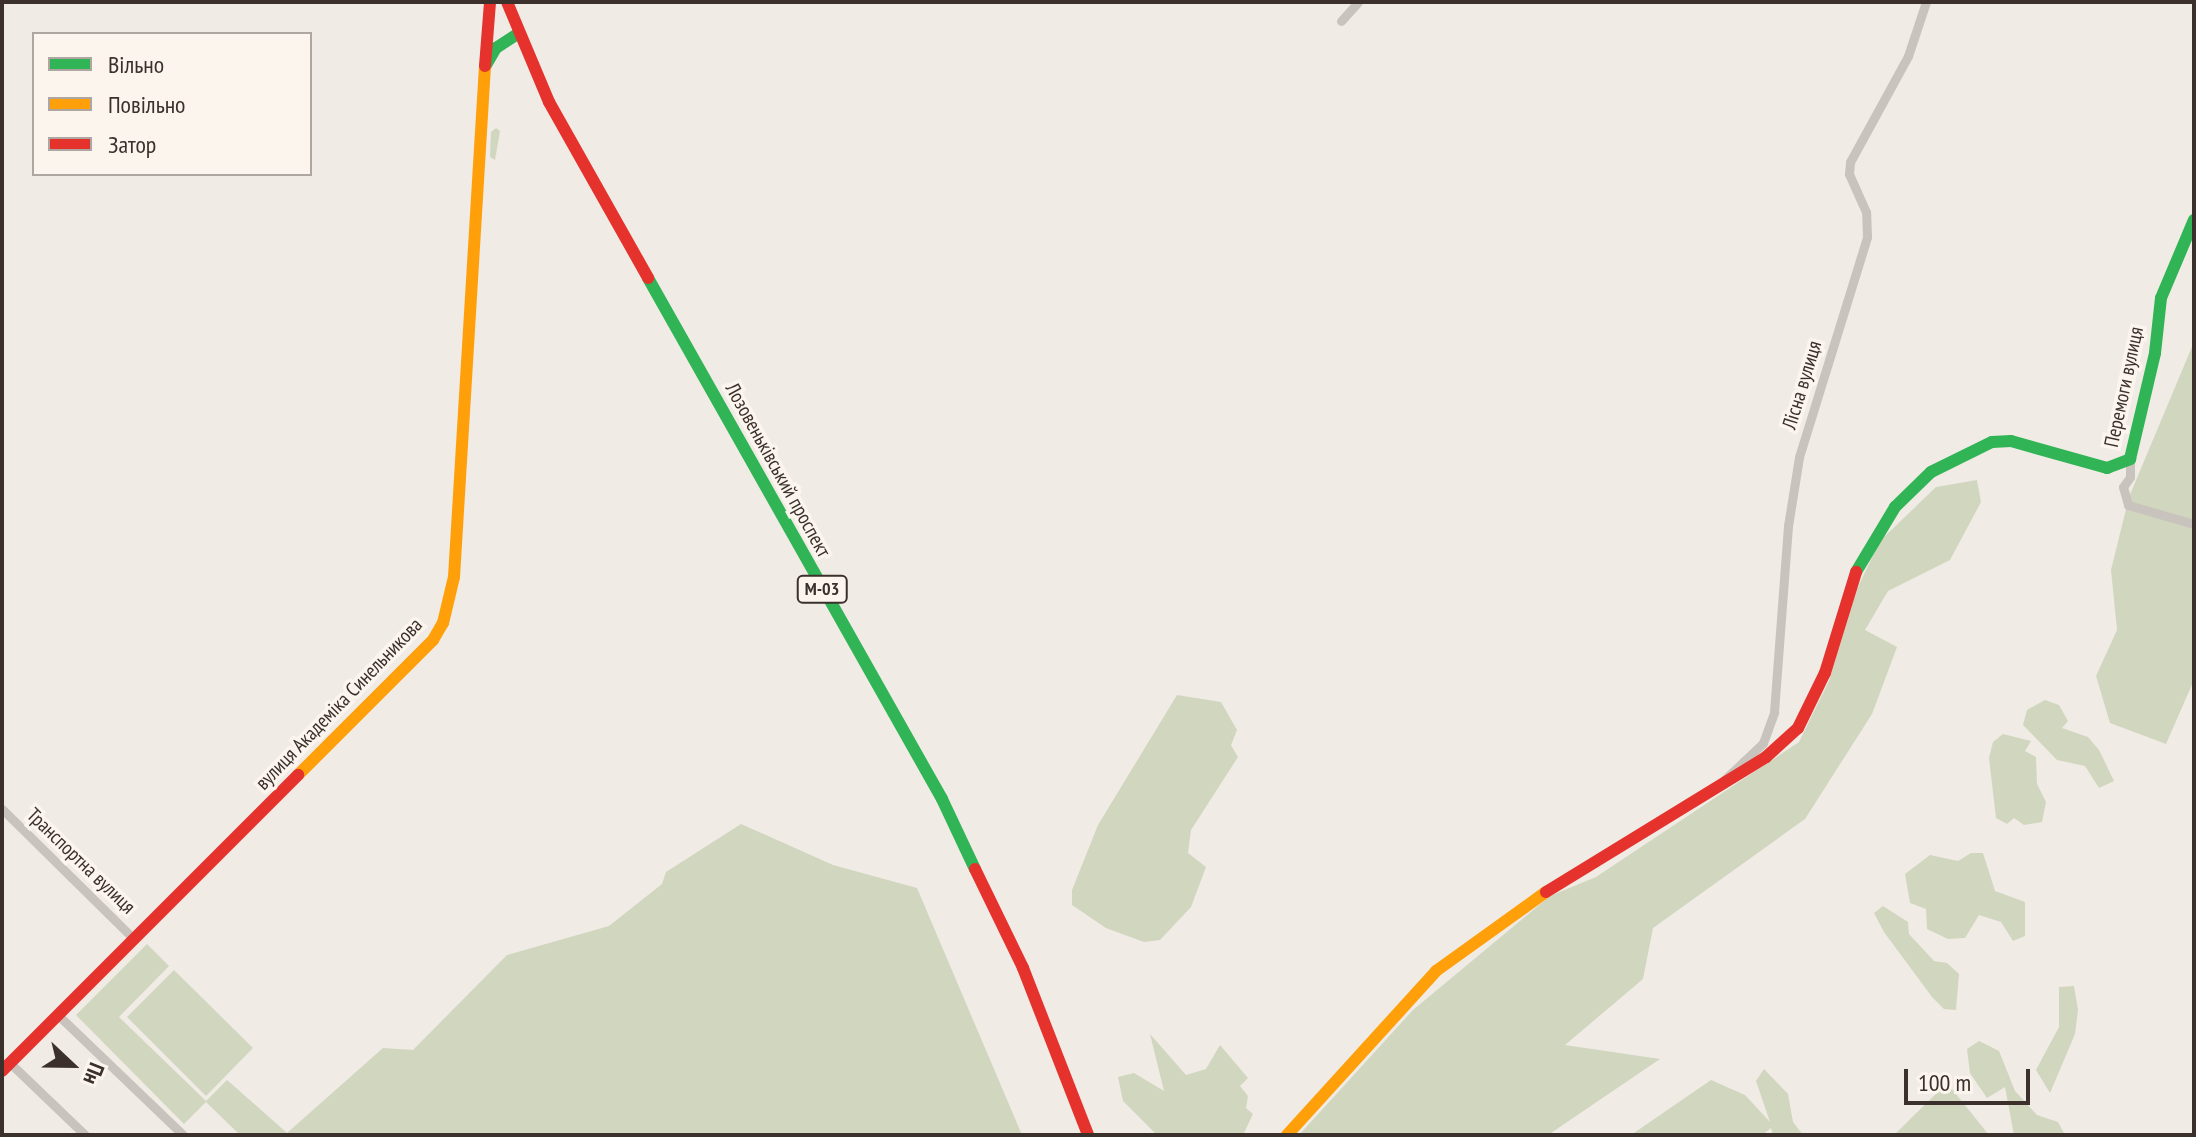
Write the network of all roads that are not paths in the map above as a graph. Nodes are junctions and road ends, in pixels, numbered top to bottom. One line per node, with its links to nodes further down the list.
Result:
1 (490, 2): 8 (main road, вулиця Академіка Синельникова)
2 (507, 2): 6 (main road, Лозовеньківський проспект / М-03)
3 (1358, 2): 5 (street)
4 (1926, 2): 12 (street, Лісна вулиця)
5 (1341, 21)
6 (519, 33): 7 (main road, Лозовеньківський проспект / М-03); 8 (main road)
7 (528, 57): 8 (main road); 19 (main road, Лозовеньківський проспект / М-03)
8 (485, 66): 14 (main road, вулиця Академіка Синельникова)
9 (2194, 220): 10 (main road, Перемоги вулиця)
10 (2130, 459): 11 (street); 12 (main road, Перемоги вулиця)
11 (2194, 524)
12 (1721, 783): 20 (main road, Перемоги вулиця)
13 (2, 809): 14 (street, Транспортна вулиця)
14 (134, 939): 15 (main road, вулиця Академіка Синельникова)
15 (58, 1015): 16 (main road, вулиця Академіка Синельникова); 17 (street)
16 (6, 1067): 18 (street)
17 (178, 1133)
18 (85, 1135)
19 (1088, 1135)
20 (1287, 1135)

